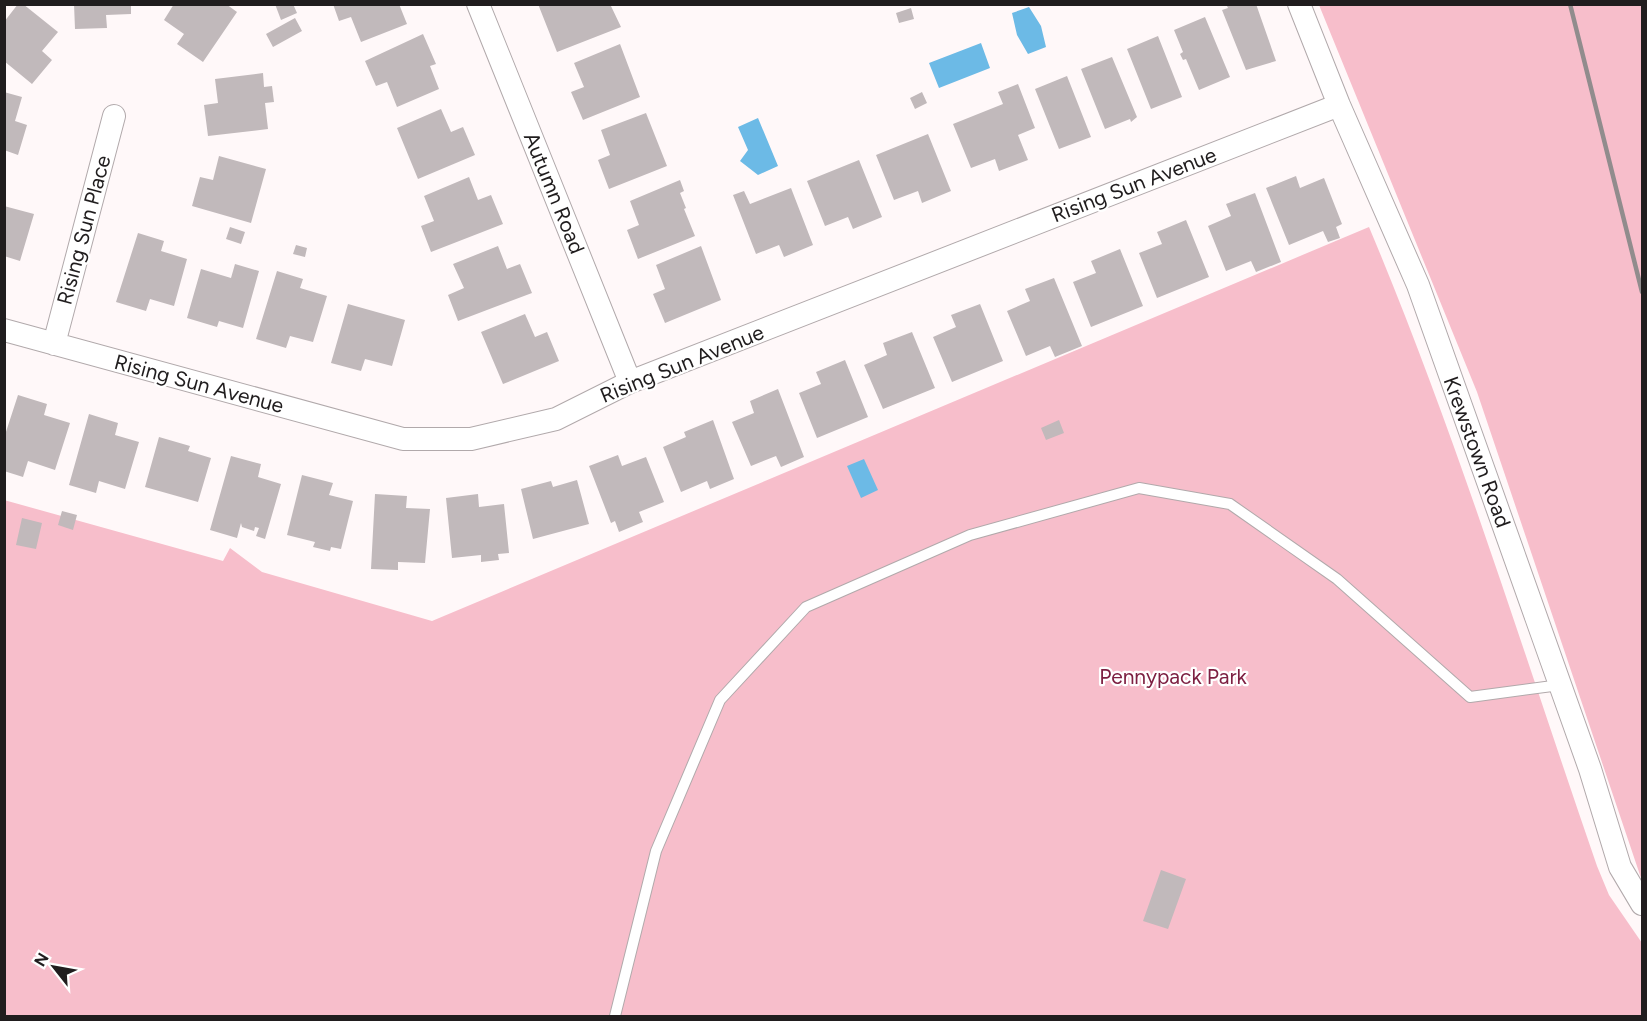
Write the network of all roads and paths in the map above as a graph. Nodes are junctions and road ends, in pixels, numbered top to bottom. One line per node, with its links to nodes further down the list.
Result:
1 (478, 4): 7 (street, Autumn Road)
2 (1299, 4): 3 (street, Krewstown Road)
3 (1339, 105): 7 (street, Rising Sun Avenue); 8 (street, Krewstown Road)
4 (114, 116): 6 (street, Rising Sun Place)
5 (4, 330): 6 (street, Rising Sun Avenue)
6 (54, 344): 7 (street, Rising Sun Avenue)
7 (630, 382)
8 (1560, 685): 9 (street, Krewstown Road); 10 (lane)
9 (1642, 904)
10 (615, 1017)

